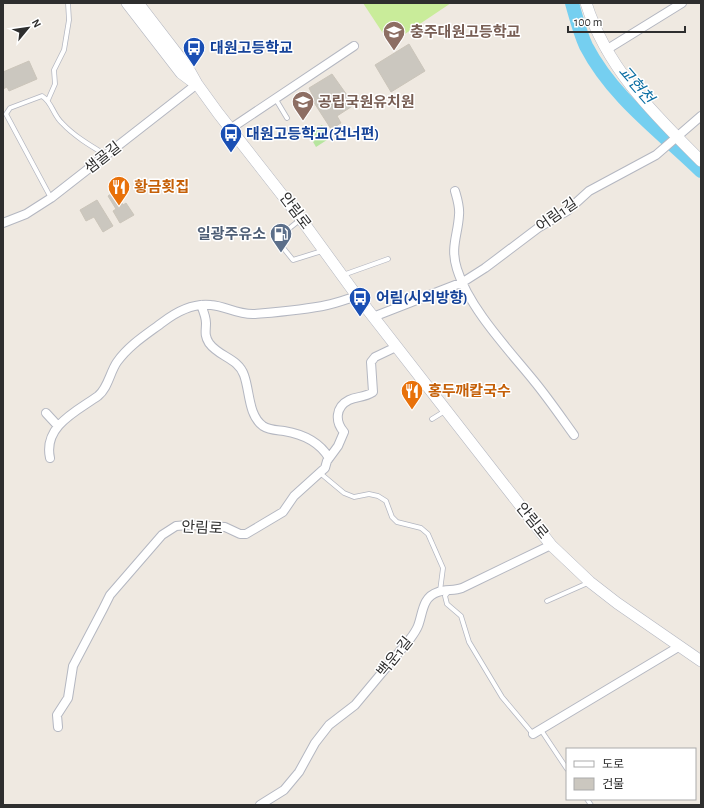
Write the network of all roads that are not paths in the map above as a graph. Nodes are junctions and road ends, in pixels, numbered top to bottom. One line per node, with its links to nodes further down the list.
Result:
1 (68, 3): 10 (lane)
2 (127, 3): 8 (street, 안림로)
3 (138, 3): 8 (street, 안림로)
4 (586, 3): 7 (street)
5 (682, 3): 7 (street)
6 (354, 46): 9 (street)
7 (606, 50): 14 (street)
8 (197, 84): 13 (street, 안림로); 15 (street, 샘골길)
9 (274, 98): 12 (lane); 13 (street)
10 (48, 100): 15 (lane); 18 (lane)
11 (701, 116): 14 (street)
12 (287, 118)
13 (230, 129): 19 (street, 안림로)
14 (674, 139): 16 (street); 24 (street, 어림1길)
15 (106, 155): 18 (street, 샘골길)
16 (701, 161)
17 (455, 191): 24 (street)
18 (51, 198): 20 (street, 샘골길)
19 (301, 219): 21 (street, 안림로); 21 (lane)
20 (3, 223)
21 (324, 250): 23 (street, 안림로)
22 (388, 259): 23 (lane)
23 (342, 275): 25 (street, 안림로)
24 (462, 282): 27 (street, 어림1길); 35 (street)
25 (357, 296): 26 (street); 27 (street, 안림로)
26 (201, 305): 34 (street); 37 (street)
27 (373, 317): 28 (street, 안림로)
28 (396, 347): 29 (street, 안림로); 37 (street, 안림로)
29 (426, 386): 30 (lane); 31 (street, 안림로)
30 (413, 392)
31 (445, 411): 33 (lane); 39 (street, 안림로)
32 (46, 413): 34 (street)
33 (432, 419)
34 (58, 426): 36 (street)
35 (574, 435)
36 (50, 458)
37 (329, 458): 38 (street, 안림로)
38 (319, 473): 41 (lane); 46 (street, 안림로)
39 (551, 545): 40 (street, 안림로); 42 (street)
40 (590, 582): 43 (lane); 44 (street, 안림로)
41 (440, 591): 42 (street); 49 (street, 백운1길)
42 (449, 591): 47 (lane)
43 (548, 601)
44 (680, 646): 45 (street, 안림로); 47 (street)
45 (701, 661)
46 (58, 727)
47 (537, 732): 48 (lane)
48 (566, 769)
49 (260, 805)

